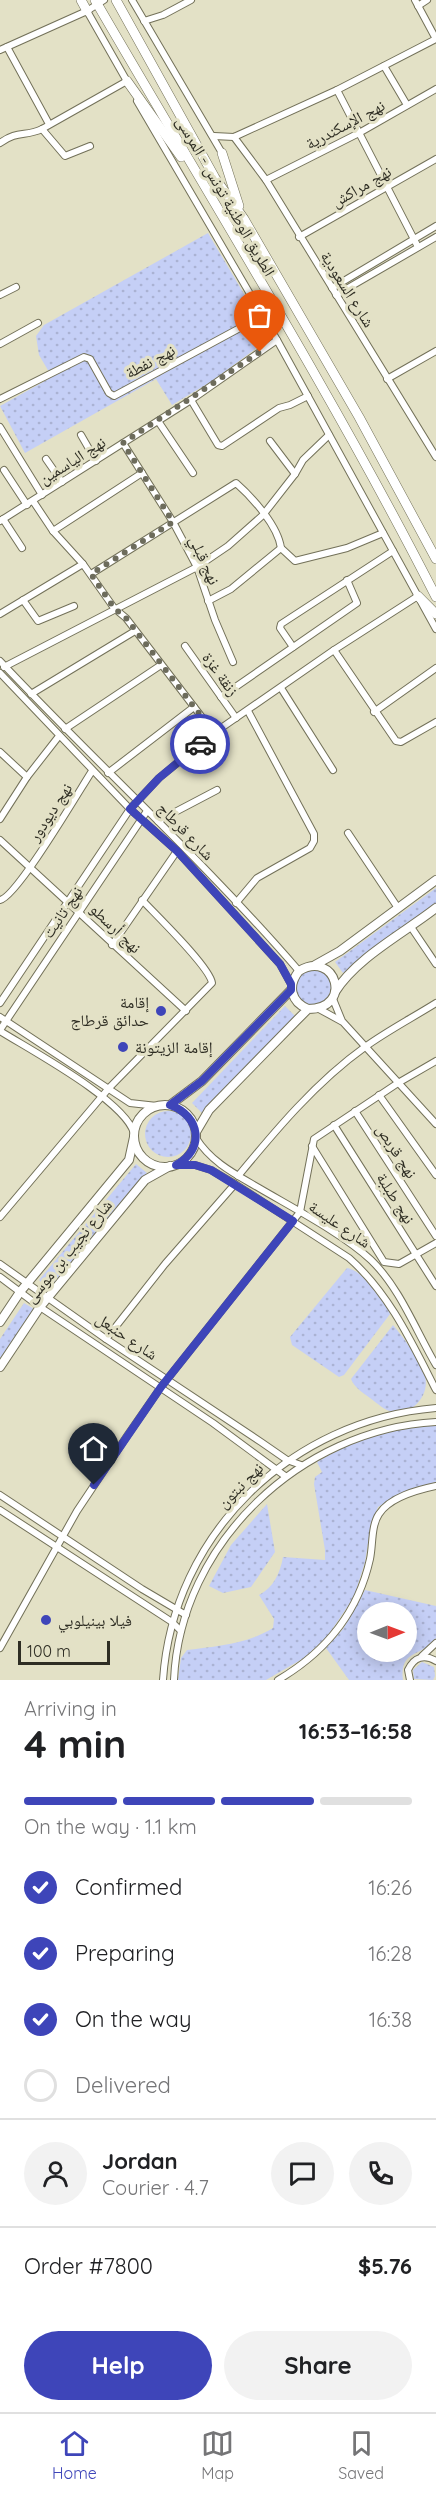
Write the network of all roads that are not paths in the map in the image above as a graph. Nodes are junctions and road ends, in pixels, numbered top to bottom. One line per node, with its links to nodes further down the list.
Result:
1 (81, 0): 10 (highway)
2 (116, 0): 32 (highway, الطريق الوطنية تونس - المرسى)
3 (132, 0): 11 (street)
4 (174, 0): 9 (street)
5 (191, 0): 9 (street)
6 (427, 0): 8 (street)
7 (99, 2): 10 (street); 30 (highway, الطريق الوطنية تونس - المرسى)
8 (417, 3): 12 (street)
9 (178, 7): 11 (street)
10 (87, 11): 13 (street); 16 (street)
11 (144, 21): 23 (street)
12 (436, 39): 15 (street)
13 (8, 47): 14 (street); 20 (street)
14 (0, 50)
15 (384, 66): 18 (street); 19 (street)
16 (127, 81): 20 (street); 30 (highway); 41 (street)
17 (436, 89): 19 (street, نهج الإسكندرية)
18 (337, 90): 22 (street); 24 (street)
19 (407, 105): 22 (street, نهج الإسكندرية)
20 (49, 124): 21 (street)
21 (42, 129): 25 (street); 26 (street)
22 (359, 133): 29 (street, نهج الإسكندرية); 31 (street)
23 (214, 136): 24 (street); 27 (street)
24 (231, 138): 27 (street); 29 (street, شارع السعودية)
25 (0, 143)
26 (90, 146)
27 (222, 153): 32 (highway)
28 (436, 159): 31 (street, نهج مراكش)
29 (266, 180): 34 (street, شارع السعودية)
30 (201, 183): 81 (highway, الطريق الوطنية تونس - المرسى)
31 (386, 186): 34 (street, نهج مراكش); 36 (street)
32 (244, 219): 75 (highway, الطريق الوطنية تونس - المرسى)
33 (436, 226): 36 (street)
34 (299, 237): 39 (street, شارع السعودية)
35 (436, 237): 37 (street)
36 (413, 238): 37 (street); 39 (street)
37 (418, 247): 39 (street)
38 (15, 287): 40 (street)
39 (334, 292): 46 (street, شارع السعودية)
40 (0, 295)
41 (262, 316): 43 (street); 48 (street, نهج نفطة)
42 (38, 323): 44 (street)
43 (277, 340): 47 (street); 49 (street, نهج الياسمين)
44 (0, 344)
45 (436, 351): 46 (street)
46 (387, 379): 56 (street, شارع السعودية)
47 (308, 396): 49 (street); 53 (street)
48 (0, 399)
49 (191, 400): 50 (street, نهج الياسمين)
50 (158, 421): 55 (street, نهج الياسمين); 61 (street)
51 (0, 427): 64 (street)
52 (81, 435): 58 (street)
53 (329, 435): 62 (street); 71 (street)
54 (270, 441): 62 (street)
55 (123, 443): 58 (street, نهج الياسمين); 60 (street, نهج قبلي)
56 (436, 457)
57 (46, 459): 63 (street)
58 (96, 461): 63 (street, نهج الياسمين)
59 (4, 470): 66 (street)
60 (142, 472): 69 (street, نهج قبلي); 70 (street)
61 (193, 473)
62 (295, 474): 67 (street)
63 (62, 482): 64 (street, نهج الياسمين)
64 (42, 495): 65 (street, نهج الياسمين)
65 (33, 501): 66 (street, نهج الياسمين); 70 (street)
66 (27, 505): 68 (street, نهج الياسمين)
67 (263, 515): 69 (street); 73 (street); 77 (street)
68 (1, 520): 72 (street)
69 (173, 522): 77 (street, نهج قبلي); 78 (street)
70 (53, 531): 76 (street)
71 (383, 532): 73 (street); 74 (street)
72 (22, 548)
73 (281, 548): 83 (street)
74 (393, 551): 79 (street); 80 (street)
75 (436, 559)
76 (83, 564): 78 (street); 82 (street)
77 (196, 567): 83 (street, نهج قبلي); 85 (street)
78 (91, 574): 85 (street)
79 (347, 580): 91 (street); 91 (street)
80 (418, 596): 87 (highway); 88 (street); 92 (street)
81 (436, 597)
82 (23, 600): 84 (street); 86 (street)
83 (208, 601): 93 (street, نهج قبلي)
84 (74, 606)
85 (114, 608): 89 (street); 95 (street)
86 (0, 614)
87 (436, 614)
88 (436, 629)
89 (135, 631): 94 (street); 98 (street)
90 (184, 646): 99 (street, زنقة غزة)
91 (293, 647): 99 (street)
92 (333, 650): 97 (street); 102 (street)
93 (233, 662)
94 (161, 664): 100 (street); 105 (street)
95 (1, 668): 98 (street, شارع قرطاج); 107 (street, شارع قرطاج)
96 (436, 668): 102 (street)
97 (281, 688): 101 (street); 109 (street)
98 (32, 694): 105 (street, شارع قرطاج)
99 (221, 697): 103 (street, زنقة غزة)
100 (194, 707): 106 (street); 111 (street)
101 (248, 711): 103 (street); 128 (street)
102 (374, 712): 104 (street)
103 (236, 717): 106 (street)
104 (436, 722)
105 (65, 729): 111 (street, شارع قرطاج)
106 (214, 733): 114 (street)
107 (58, 736): 110 (street, شارع قرطاج); 112 (street)
108 (0, 752): 112 (street)
109 (333, 770)
110 (92, 771): 115 (street, شارع قرطاج); 123 (street, نهج ديودور)
111 (108, 773): 114 (street, شارع قرطاج)
112 (27, 777): 117 (street)
113 (217, 789): 119 (street)
114 (137, 801): 115 (street); 116 (street, شارع قرطاج)
115 (130, 809): 118 (street, شارع قرطاج); 127 (street)
116 (147, 811): 118 (street, نهج تانيت); 119 (street, شارع قرطاج)
117 (0, 819)
118 (141, 819): 122 (street, شارع قرطاج); 131 (street, نهج تانيت)
119 (158, 821): 128 (street, شارع قرطاج)
120 (348, 833): 129 (street)
121 (0, 840): 123 (street, نهج أرسطو)
122 (177, 851): 126 (street); 137 (street, شارع قرطاج)
123 (30, 868): 125 (street, نهج ديودور); 127 (street, نهج أرسطو)
124 (436, 880): 129 (main road)
125 (0, 900)
126 (142, 900): 133 (street); 143 (street)
127 (68, 901): 131 (street, نهج أرسطو); 139 (street)
128 (236, 903): 136 (street, شارع قرطاج)
129 (398, 908): 135 (main road)
130 (436, 908): 132 (main road)
131 (79, 911): 133 (street, نهج أرسطو); 144 (street, نهج تانيت)
132 (411, 927): 134 (street); 138 (main road)
133 (112, 945): 143 (street, نهج أرسطو)
134 (436, 964)
135 (315, 965): 136 (main road); 138 (main road)
136 (299, 971): 137 (main road)
137 (291, 987): 141 (main road); 153 (main road)
138 (334, 996): 142 (main road); 145 (street)
139 (0, 1003)
140 (436, 1003): 147 (street)
141 (309, 1009): 142 (main road); 159 (main road)
142 (319, 1009): 145 (street)
143 (186, 1011): 150 (street)
144 (3, 1019): 146 (street, نهج تانيت); 150 (street)
145 (342, 1022): 147 (street)
146 (0, 1030): 152 (street)
147 (364, 1047): 149 (street); 163 (street)
148 (436, 1061): 149 (street)
149 (398, 1083): 151 (street); 156 (street)
150 (109, 1088): 152 (street); 154 (street)
151 (379, 1095): 155 (street); 162 (street)
152 (102, 1096): 158 (street); 166 (street)
153 (170, 1105): 154 (main road); 159 (main road)
154 (157, 1106): 158 (main road)
155 (355, 1111): 157 (street); 168 (street, نهج قربص)
156 (436, 1124)
157 (334, 1125): 160 (street); 170 (street, نهج طبلبة)
158 (134, 1135): 161 (main road); 173 (main road)
159 (196, 1135): 161 (main road); 163 (street, شارع عليسة)
160 (312, 1145): 165 (street); 170 (street)
161 (173, 1166): 164 (street, شارع عليسة); 176 (main road, شارع نجيب بن موسى)
162 (436, 1175)
163 (238, 1176): 165 (street, شارع عليسة)
164 (236, 1184): 167 (street, شارع عليسة); 179 (street)
165 (300, 1212): 167 (street); 180 (street, شارع عليسة)
166 (0, 1217)
167 (293, 1221): 183 (street); 185 (street, شارع عليسة)
168 (436, 1236)
169 (436, 1243): 170 (street)
170 (416, 1256): 174 (street, نهج طبلبة)
171 (0, 1264): 173 (street, شارع حنبعل)
172 (0, 1278): 175 (street, شارع حنبعل)
173 (27, 1283): 175 (main road); 176 (street, شارع حنبعل)
174 (436, 1286)
175 (20, 1292): 177 (street, شارع حنبعل); 178 (main road)
176 (48, 1298): 177 (main road, شارع نجيب بن موسى); 179 (street, شارع حنبعل)
177 (40, 1307): 182 (main road, شارع نجيب بن موسى); 184 (street, شارع حنبعل)
178 (0, 1322)
179 (106, 1339): 183 (street, شارع حنبعل)
180 (433, 1353): 181 (street, شارع عليسة)
181 (436, 1365)
182 (0, 1367)
183 (168, 1379): 184 (street); 188 (street, شارع حنبعل)
184 (161, 1387): 190 (street, شارع حنبعل); 195 (street)
185 (436, 1390)
186 (436, 1408): 188 (street, نهج نبتون)
187 (436, 1422): 189 (street, نهج نبتون)
188 (287, 1460): 189 (street, شارع حنبعل); 190 (street, نهج نبتون)
189 (301, 1465): 191 (street, نهج نبتون)
190 (276, 1468): 191 (street, شارع حنبعل); 197 (street, نهج نبتون)
191 (285, 1476): 198 (street, نهج نبتون)
192 (436, 1486): 207 (street)
193 (0, 1495): 195 (street)
194 (0, 1509): 196 (street)
195 (62, 1536): 196 (street); 197 (street)
196 (57, 1547): 199 (street); 202 (street)
197 (175, 1611): 198 (street); 199 (street, نهج نبتون)
198 (186, 1615): 200 (street, نهج نبتون)
199 (172, 1622): 200 (street); 205 (street, نهج نبتون)
200 (181, 1631): 206 (street, نهج نبتون)
201 (436, 1642): 203 (street)
202 (0, 1648)
203 (423, 1656): 204 (street); 208 (street)
204 (436, 1661)
205 (163, 1680)
206 (174, 1680)
207 (278, 1680)
208 (408, 1680)

